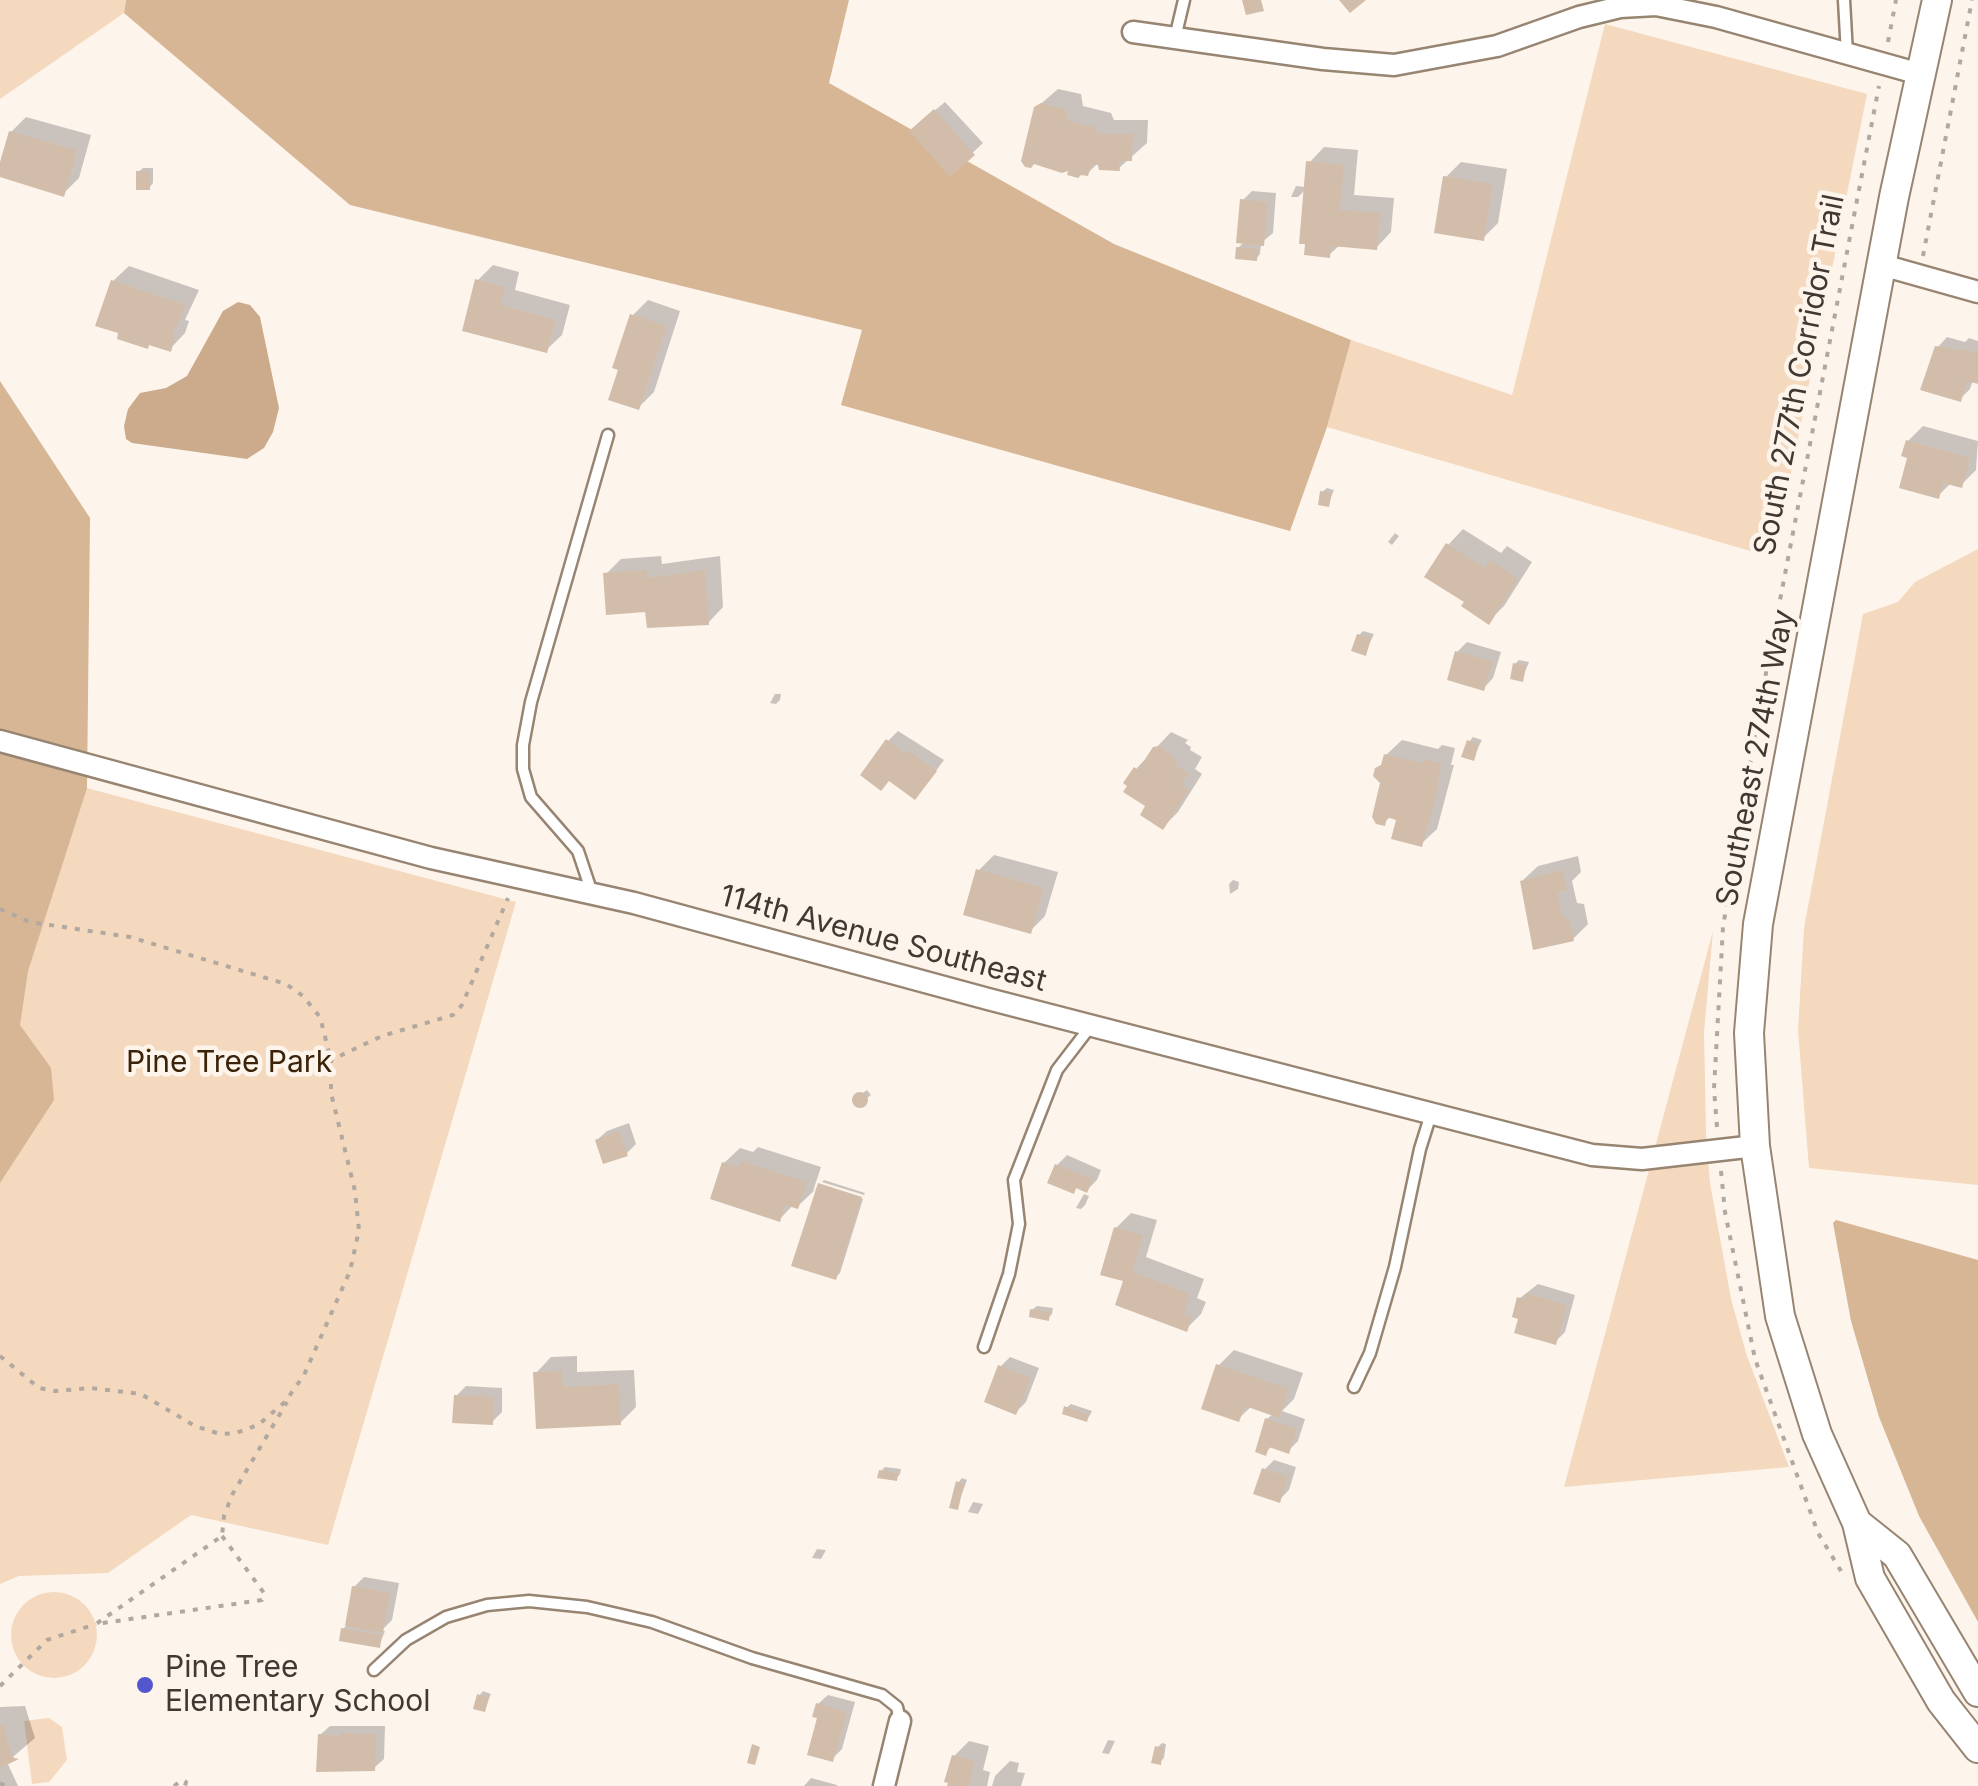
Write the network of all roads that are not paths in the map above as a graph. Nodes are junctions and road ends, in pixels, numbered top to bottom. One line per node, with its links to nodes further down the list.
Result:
1 (1184, 0): 5 (lane)
2 (1844, 0): 6 (lane)
3 (1937, 0): 7 (main road, Southeast 274th Way)
4 (1134, 32): 5 (street)
5 (1176, 38): 6 (street)
6 (1847, 54): 7 (street)
7 (1920, 74): 8 (main road, Southeast 274th Way)
8 (1882, 264): 9 (street); 15 (main road, Southeast 274th Way)
9 (1978, 292)
10 (608, 435): 12 (lane)
11 (0, 741): 12 (street, 114th Avenue Southeast)
12 (592, 892): 13 (street, 114th Avenue Southeast)
13 (1091, 1026): 14 (street, 114th Avenue Southeast); 16 (lane)
14 (1432, 1114): 15 (street, 114th Avenue Southeast); 17 (lane)
15 (1755, 1146): 18 (main road, Southeast 274th Way)
16 (984, 1347)
17 (1354, 1387)
18 (1857, 1522): 20 (main road, Southeast 274th Way); 22 (main road, Southeast 274th Way)
19 (374, 1670): 21 (lane)
20 (1978, 1692)
21 (900, 1720): 23 (street)
22 (1978, 1748)
23 (884, 1786)

